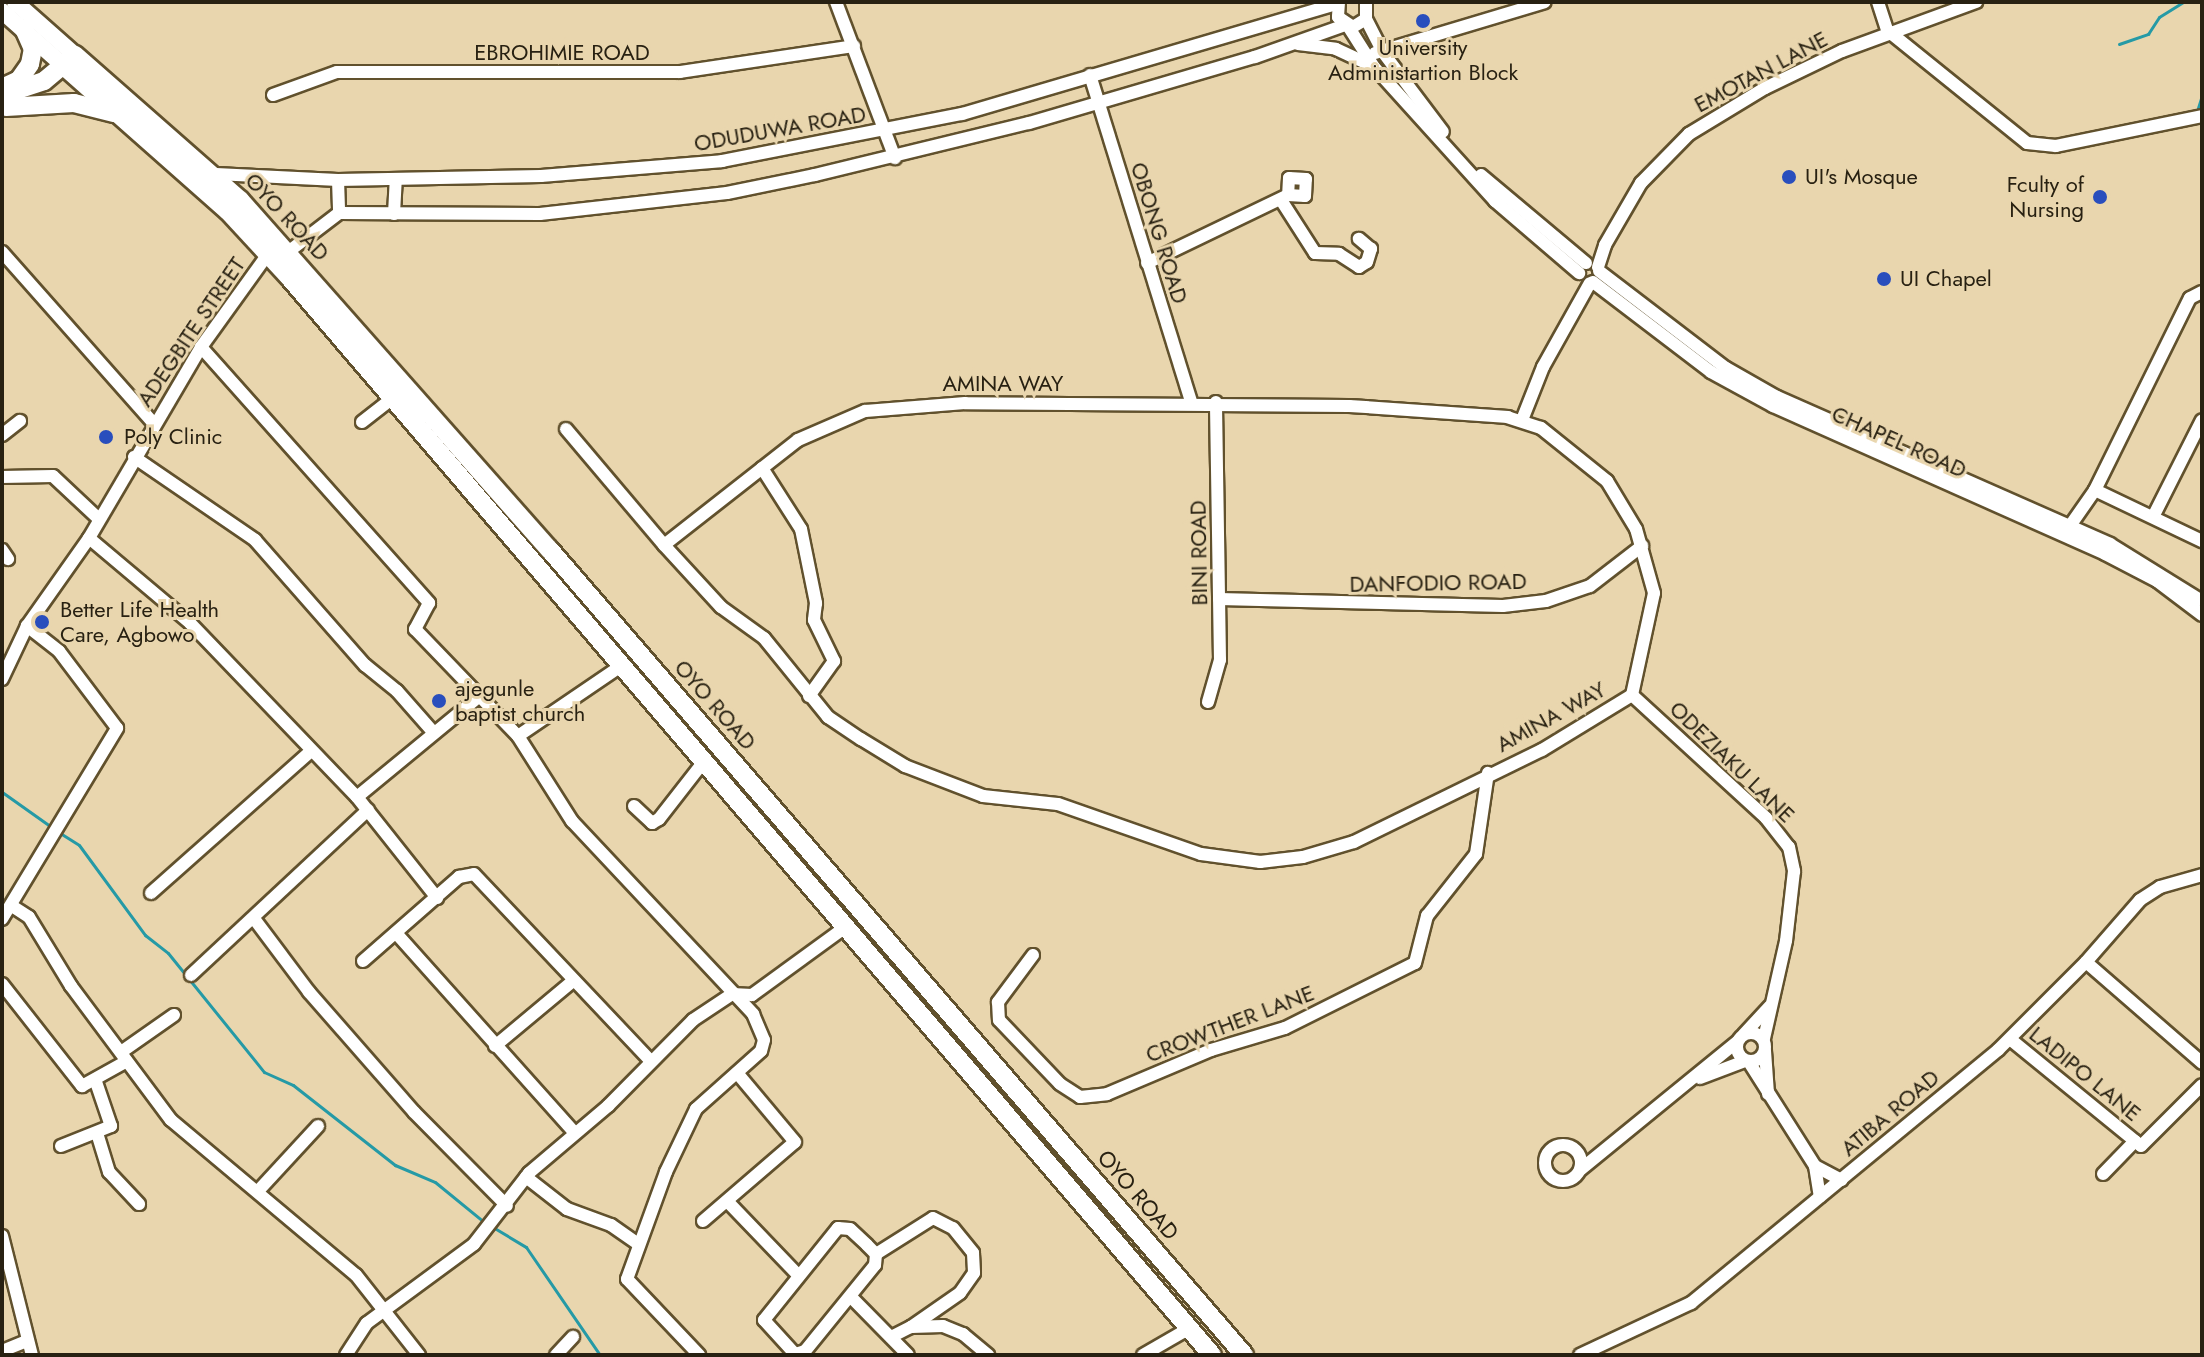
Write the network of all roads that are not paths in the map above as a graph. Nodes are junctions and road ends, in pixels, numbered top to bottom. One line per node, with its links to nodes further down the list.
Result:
1 (15, 2): 17 (main road)
2 (836, 2): 14 (street)
3 (1339, 2): 10 (street, CHAPEL ROAD); 19 (street, ODUDUWA ROAD)
4 (1366, 2): 9 (street)
5 (1545, 2): 15 (street)
6 (1878, 2): 12 (street)
7 (1976, 2): 12 (street, EMOTAN LANE)
8 (2, 11): 11 (main road)
9 (1366, 19): 10 (street); 15 (street, CHAPEL ROAD)
10 (1346, 25): 13 (street); 16 (street, CHAPEL ROAD)
11 (24, 29): 17 (main road); 21 (highway)
12 (1887, 30): 23 (street); 39 (street, EMOTAN LANE)
13 (1294, 43): 18 (street); 22 (street)
14 (854, 46): 20 (street, EBROHIMIE ROAD); 25 (street)
15 (1382, 51): 16 (street); 39 (street, CHAPEL ROAD)
16 (1366, 55): 18 (street, CHAPEL ROAD)
17 (74, 64): 21 (highway); 24 (highway, OYO ROAD); 27 (highway, OYO ROAD)
18 (1374, 67): 39 (street, CHAPEL ROAD)
19 (1090, 75): 22 (street, OBONG ROAD); 25 (street, ODUDUWA ROAD)
20 (273, 95)
21 (3, 99): 24 (highway)
22 (1097, 102): 26 (street); 38 (street, OBONG ROAD)
23 (2202, 116)
24 (141, 130): 30 (highway, OYO ROAD)
25 (888, 131): 26 (street); 28 (street, ODUDUWA ROAD)
26 (895, 158): 32 (street)
27 (211, 172): 29 (street, ODUDUWA ROAD); 30 (highway, OYO ROAD)
28 (396, 179): 29 (street, ODUDUWA ROAD); 32 (street)
29 (338, 180): 31 (street)
30 (234, 205): 33 (highway, OYO ROAD); 36 (highway, OYO ROAD)
31 (339, 213): 32 (street); 36 (street)
32 (394, 214)
33 (246, 229): 36 (highway); 37 (highway, OYO ROAD)
34 (1359, 239): 38 (street)
35 (2, 252): 49 (street)
36 (288, 252): 63 (highway, OYO ROAD)
37 (268, 254): 41 (street, ADEGBITE STREET); 42 (highway, OYO ROAD)
38 (1147, 263): 43 (street, OBONG ROAD)
39 (1589, 272): 45 (street, EMOTAN LANE); 58 (street, CHAPEL ROAD)
40 (2202, 292): 55 (street)
41 (201, 347): 49 (street, ADEGBITE STREET); 72 (street)
42 (391, 399): 48 (street); 63 (highway, OYO ROAD)
43 (1191, 402): 44 (street, AMINA WAY); 53 (street, AMINA WAY)
44 (1216, 402): 45 (street, AMINA WAY); 64 (street, BINI ROAD)
45 (1522, 420): 62 (street, AMINA WAY)
46 (2202, 420): 56 (street)
47 (20, 421): 51 (street)
48 (362, 422)
49 (154, 424): 52 (street, ADEGBITE STREET)
50 (566, 429): 61 (street, AMINA WAY)
51 (2, 435)
52 (134, 457): 57 (street, ADEGBITE STREET); 74 (street)
53 (762, 468): 61 (street, AMINA WAY); 71 (street)
54 (2, 477): 57 (street)
55 (2095, 490): 56 (street); 58 (street)
56 (2154, 515): 60 (street)
57 (99, 519): 59 (street, ADEGBITE STREET)
58 (2066, 531): 65 (street, CHAPEL ROAD); 66 (street, CHAPEL ROAD)
59 (89, 538): 67 (street, ADEGBITE STREET); 76 (street)
60 (2202, 541)
61 (664, 545): 71 (street, AMINA WAY)
62 (1642, 546): 64 (street, DANFODIO ROAD); 70 (street, AMINA WAY)
63 (543, 556): 68 (highway, OYO ROAD); 149 (highway, OYO ROAD)
64 (1219, 599): 73 (street, BINI ROAD)
65 (2202, 601)
66 (2202, 615)
67 (27, 626): 69 (street, ADEGBITE STREET); 85 (street)
68 (624, 664): 75 (street); 77 (highway, OYO ROAD)
69 (2, 679)
70 (1632, 695): 78 (street, AMINA WAY); 97 (street, ODEZIAKU LANE)
71 (809, 696): 78 (street, AMINA WAY)
72 (477, 698): 74 (street); 75 (street)
73 (1208, 702)
74 (433, 732): 79 (street)
75 (518, 736): 96 (street)
76 (311, 751): 79 (street); 83 (street)
77 (705, 760): 80 (street); 88 (highway, OYO ROAD)
78 (1488, 773): 90 (street, CROWTHER LANE)
79 (357, 797): 81 (street)
80 (634, 806)
81 (368, 810): 84 (street); 87 (street)
82 (2202, 875): 92 (street, ATIBA ROAD)
83 (151, 893)
84 (437, 898): 89 (street); 94 (street)
85 (12, 906): 86 (street); 103 (street)
86 (2, 919)
87 (255, 920): 93 (street); 126 (street)
88 (847, 926): 96 (street); 135 (highway, OYO ROAD)
89 (396, 933): 91 (street); 102 (street)
90 (1033, 955)
91 (363, 961)
92 (2086, 962): 100 (street, ATIBA ROAD); 106 (street)
93 (191, 975)
94 (573, 981): 102 (street); 104 (street)
95 (2, 984): 109 (street)
96 (732, 994): 104 (street); 107 (street)
97 (1770, 1006): 99 (street); 101 (street, ODEZIAKU LANE)
98 (174, 1015): 103 (street)
99 (1740, 1038): 101 (street); 105 (street); 108 (street)
100 (2010, 1039): 115 (street, LADIPO LANE); 121 (street, ATIBA ROAD)
101 (1765, 1045): 105 (street); 111 (street, ODEZIAKU LANE)
102 (495, 1046): 114 (street)
103 (125, 1056): 109 (street); 122 (street)
104 (650, 1060): 114 (street)
105 (1747, 1061): 108 (street); 111 (street)
106 (2202, 1063)
107 (737, 1073): 124 (street); 129 (street)
108 (1694, 1080): 118 (street)
109 (96, 1082): 113 (street)
110 (2202, 1085): 115 (street, LADIPO LANE)
111 (1768, 1097): 117 (street)
112 (318, 1126): 122 (street)
113 (97, 1133): 116 (street); 125 (street)
114 (575, 1133): 120 (street)
115 (2135, 1141): 119 (street)
116 (61, 1146)
117 (1815, 1166): 121 (street); 123 (street)
118 (1580, 1170)
119 (2103, 1174)
120 (526, 1177): 126 (street); 129 (street)
121 (1841, 1180): 123 (street, ATIBA ROAD)
122 (259, 1190): 133 (street)
123 (1820, 1197): 150 (street, ATIBA ROAD)
124 (728, 1202): 127 (street); 131 (street)
125 (139, 1204)
126 (507, 1206): 133 (street)
127 (703, 1221)
128 (2, 1236): 138 (street)
129 (638, 1244): 144 (street)
130 (876, 1254): 131 (street); 132 (street); 134 (street)
131 (798, 1275): 132 (street)
132 (851, 1297): 137 (street)
133 (383, 1312): 141 (street); 142 (street)
134 (911, 1327): 137 (street); 146 (street)
135 (1188, 1329): 147 (street); 148 (highway, OYO ROAD)
136 (573, 1337): 143 (street)
137 (891, 1337): 145 (street)
138 (27, 1341): 139 (street); 140 (street)
139 (2, 1351)
140 (32, 1355)
141 (346, 1355)
142 (419, 1355)
143 (556, 1355)
144 (699, 1355)
145 (908, 1355)
146 (988, 1355)
147 (1143, 1355)
148 (1212, 1355)
149 (1244, 1355)
150 (1580, 1355)

